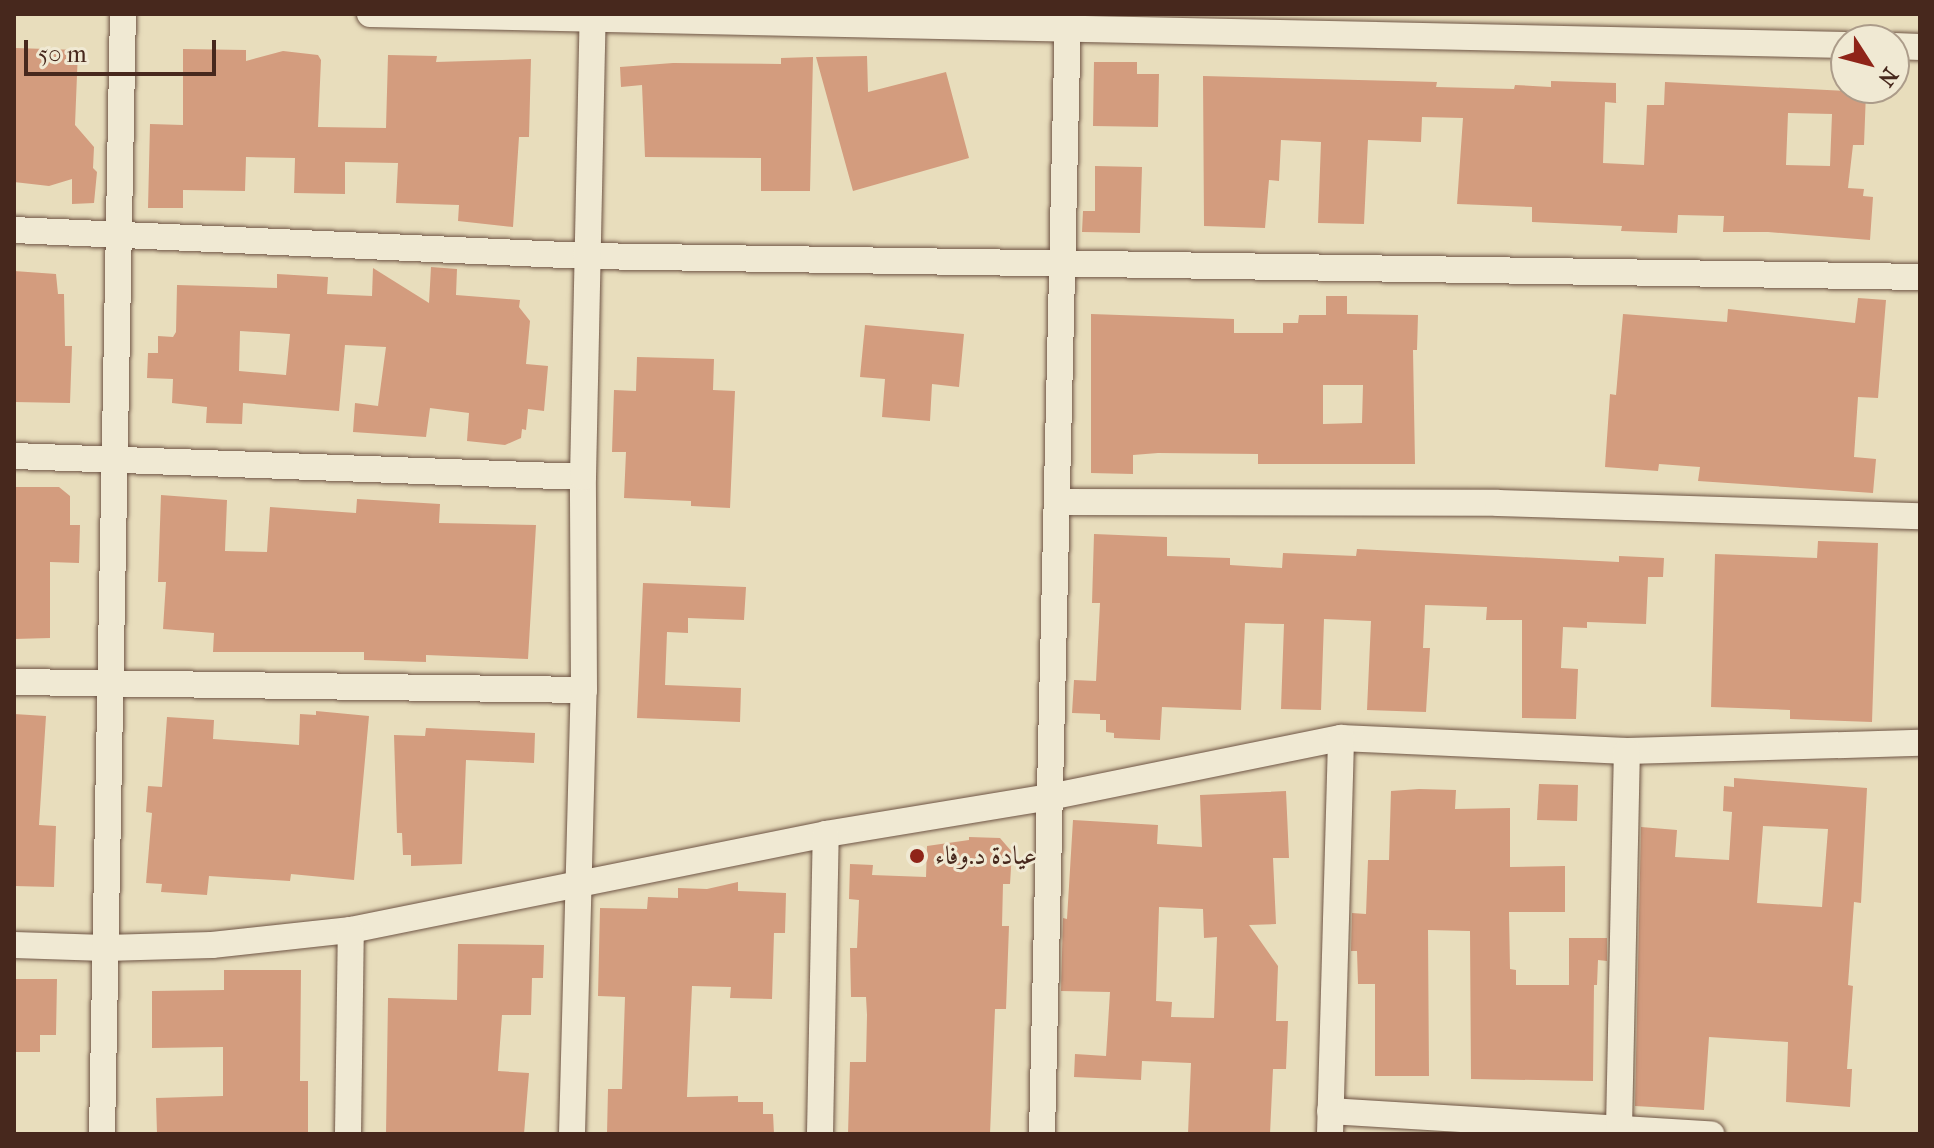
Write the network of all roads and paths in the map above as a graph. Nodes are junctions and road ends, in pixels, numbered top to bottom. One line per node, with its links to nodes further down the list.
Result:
1 (123, 14): 7 (street)
2 (370, 14): 3 (street)
3 (593, 17): 4 (street); 8 (street)
4 (1068, 21): 5 (street); 9 (street)
5 (1830, 45)
6 (14, 230): 7 (street)
7 (121, 232): 8 (street); 12 (street)
8 (586, 256): 9 (street); 13 (street)
9 (1060, 263): 10 (street); 14 (street)
10 (1920, 277)
11 (14, 456): 12 (street)
12 (117, 459): 13 (street); 17 (street)
13 (583, 477): 18 (street)
14 (1058, 502): 15 (street); 22 (street)
15 (1920, 516)
16 (14, 682): 17 (street)
17 (111, 683): 18 (street); 27 (street)
18 (584, 690): 24 (street)
19 (1341, 738): 21 (street); 22 (street); 28 (street)
20 (1920, 743): 21 (street)
21 (1627, 751): 29 (street)
22 (1050, 797): 23 (street); 34 (street)
23 (826, 834): 24 (street); 33 (street)
24 (578, 883): 25 (street); 32 (street)
25 (351, 930): 27 (street); 31 (street)
26 (14, 945): 27 (street)
27 (105, 948): 30 (street)
28 (1330, 1122): 29 (street)
29 (1619, 1128): 35 (street)
30 (102, 1134)
31 (348, 1134)
32 (572, 1134)
33 (820, 1134)
34 (1042, 1134)
35 (1711, 1134)

